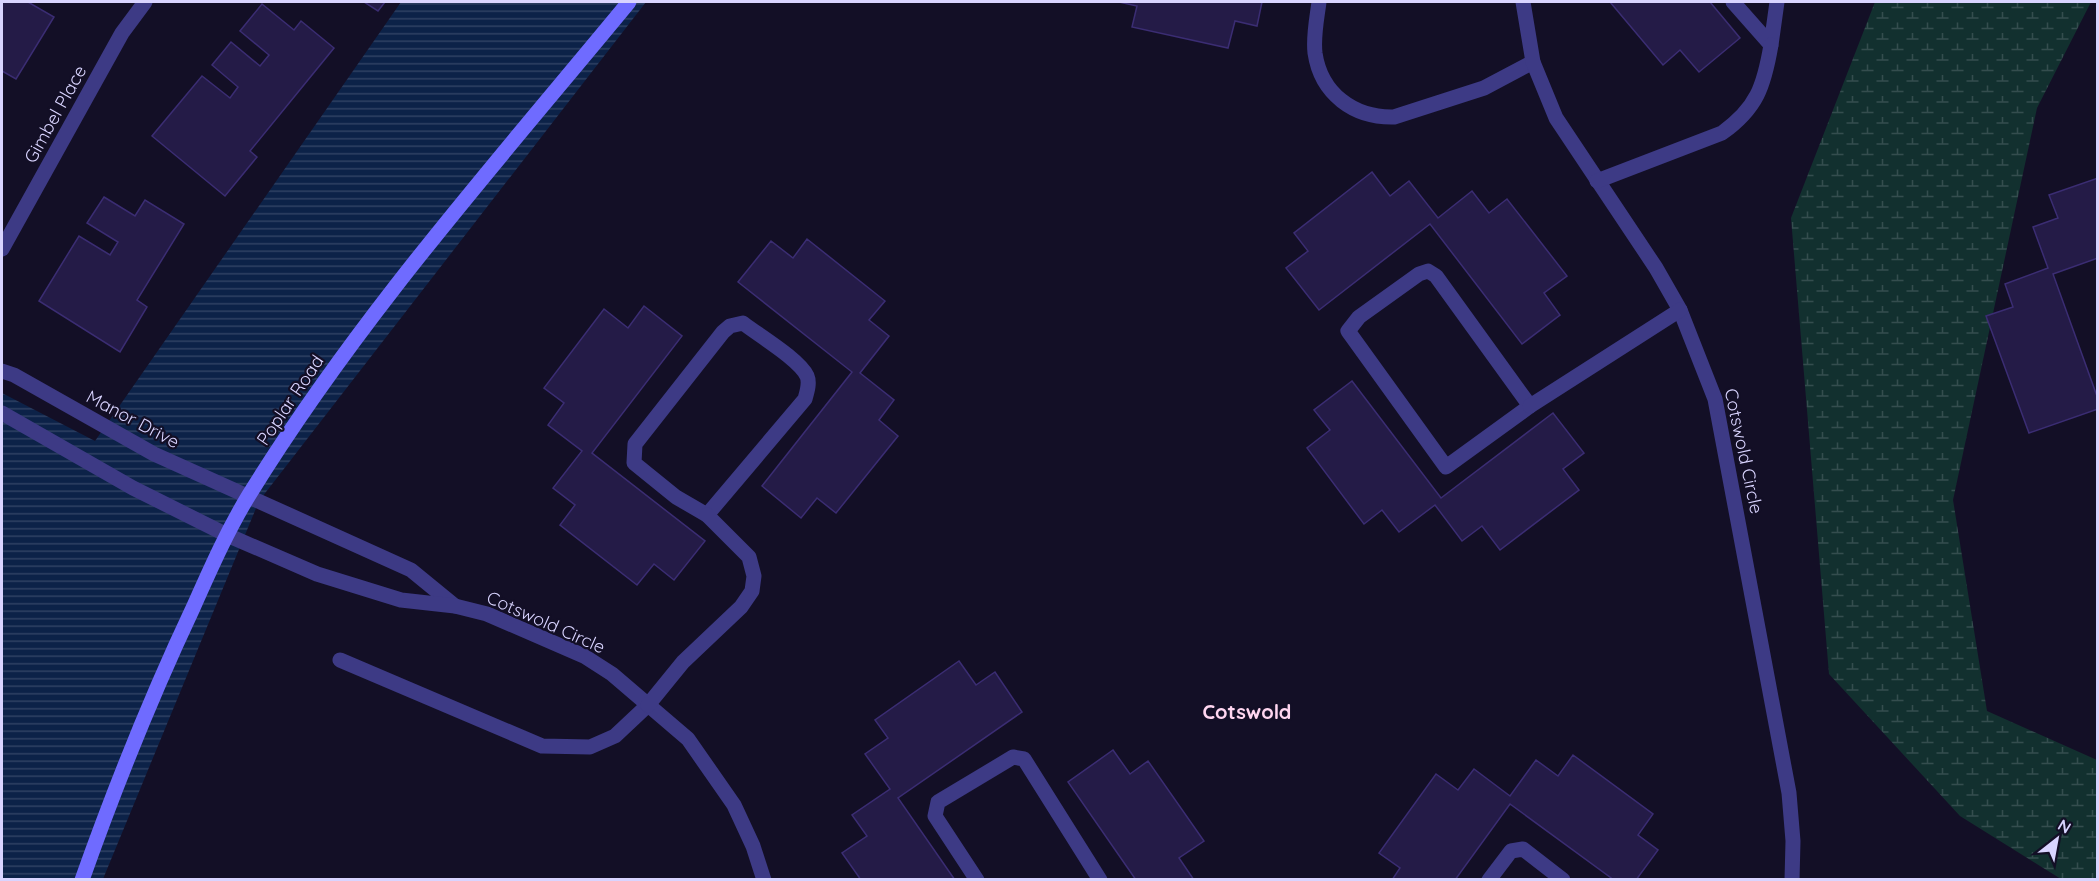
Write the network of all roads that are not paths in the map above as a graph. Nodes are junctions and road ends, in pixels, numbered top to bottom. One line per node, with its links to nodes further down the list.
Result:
1 (145, 2): 10 (street, Gimbel Place)
2 (629, 2): 15 (street, Poplar Road)
3 (1320, 2): 8 (street)
4 (1523, 2): 8 (street, Cotswold Circle)
5 (1733, 2): 7 (street)
6 (1777, 2): 7 (street)
7 (1771, 45): 9 (street)
8 (1533, 62): 9 (street, Cotswold Circle)
9 (1597, 182): 11 (street, Cotswold Circle)
10 (2, 249)
11 (1680, 310): 13 (street); 27 (street, Cotswold Circle)
12 (2, 371): 15 (street, Manor Drive)
13 (1530, 406): 13 (street)
14 (2, 413): 17 (street)
15 (248, 496): 17 (street, Poplar Road); 18 (street, Cotswold Circle)
16 (707, 515): 16 (street); 20 (street)
17 (227, 535): 18 (street, Cotswold Circle); 21 (street, Poplar Road)
18 (455, 606): 20 (street, Cotswold Circle)
19 (340, 660): 20 (street)
20 (648, 705): 22 (street, Cotswold Circle)
21 (82, 879)
22 (764, 879)
23 (977, 879): 24 (street)
24 (1100, 879)
25 (1489, 879): 26 (street)
26 (1563, 879)
27 (1792, 879)

